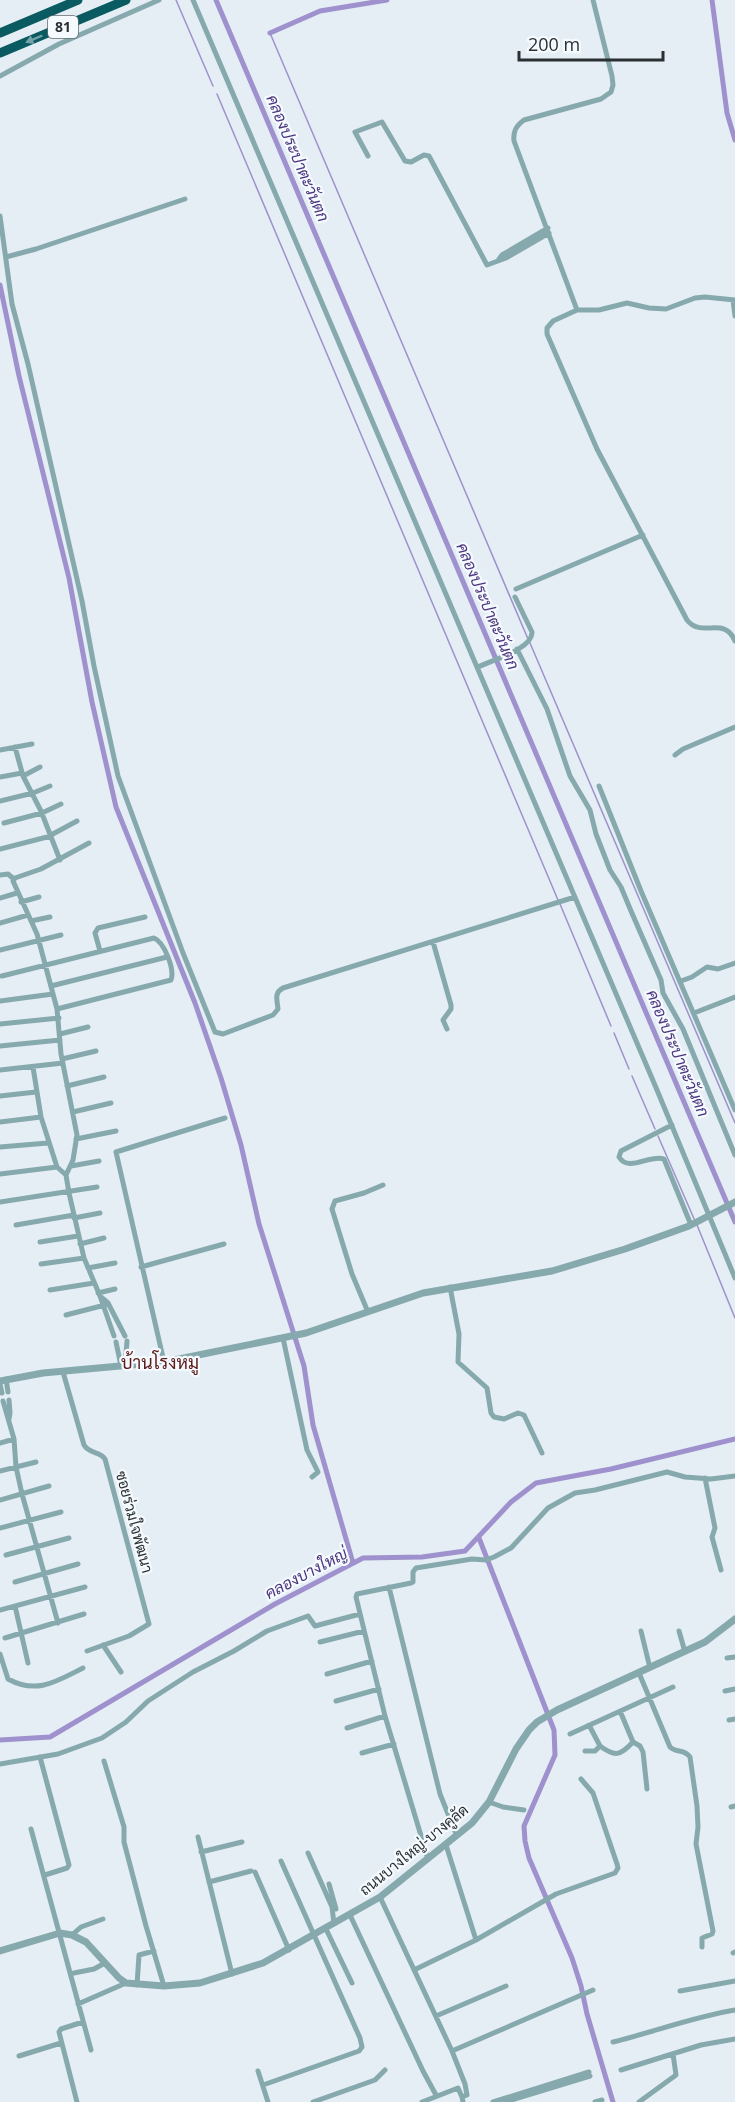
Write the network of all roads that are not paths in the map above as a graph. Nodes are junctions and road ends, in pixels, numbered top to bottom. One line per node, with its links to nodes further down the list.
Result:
1 (78, 0): 6 (highway, 81)
2 (126, 0): 7 (highway, 81, one-way to 7)
3 (159, 0): 8 (street)
4 (193, 0): 22 (street)
5 (593, 0): 12 (street)
6 (0, 33)
7 (0, 53)
8 (0, 76)
9 (368, 156): 12 (street)
10 (185, 199): 13 (street)
11 (0, 216): 13 (street)
12 (549, 231): 15 (street)
13 (6, 257): 56 (street)
14 (734, 300): 15 (street); 16 (street)
15 (577, 310): 17 (street)
16 (735, 315)
17 (643, 535): 18 (street); 20 (street)
18 (516, 589)
19 (515, 597): 21 (street)
20 (735, 640)
21 (516, 650): 22 (street); 95 (street)
22 (480, 666): 47 (street)
23 (735, 727): 27 (street)
24 (32, 744): 25 (street)
25 (15, 747): 26 (street); 29 (street)
26 (0, 750)
27 (675, 755)
28 (40, 767): 29 (street)
29 (22, 774): 30 (street); 33 (street)
30 (0, 777)
31 (50, 786): 33 (street)
32 (599, 786): 63 (street)
33 (33, 793): 34 (street); 36 (street)
34 (0, 801)
35 (61, 804): 36 (street)
36 (42, 813): 38 (street); 39 (street)
37 (77, 821): 39 (street)
38 (4, 823)
39 (51, 836): 41 (street); 42 (street)
40 (89, 843): 42 (street)
41 (0, 849)
42 (60, 860): 44 (street)
43 (0, 875): 44 (street)
44 (14, 879): 45 (street)
45 (17, 893): 48 (street); 49 (street)
46 (39, 897): 49 (street)
47 (575, 897): 56 (street); 90 (street)
48 (0, 898)
49 (21, 902): 51 (street)
50 (50, 916): 51 (street)
51 (30, 918): 53 (street); 55 (street)
52 (145, 918): 58 (street)
53 (0, 922)
54 (61, 935): 55 (street)
55 (39, 941): 57 (street); 61 (street)
56 (433, 942): 73 (street)
57 (0, 950)
58 (100, 951): 59 (street); 61 (street)
59 (167, 957): 64 (street); 68 (street)
60 (735, 963): 63 (street)
61 (45, 966): 62 (street); 64 (street)
62 (2, 976)
63 (681, 981): 69 (street)
64 (51, 986): 65 (street)
65 (53, 994): 67 (street); 68 (street)
66 (735, 997): 69 (street)
67 (0, 1001)
68 (57, 1009): 70 (street)
69 (694, 1014): 85 (street)
70 (59, 1018): 71 (street); 74 (street)
71 (0, 1024)
72 (88, 1027): 74 (street)
73 (447, 1029)
74 (60, 1037): 75 (street); 77 (street)
75 (0, 1046)
76 (96, 1051): 77 (street)
77 (63, 1061): 78 (street); 81 (street)
78 (33, 1067): 79 (street); 82 (street)
79 (0, 1070)
80 (104, 1077): 81 (street)
81 (68, 1086): 86 (street)
82 (36, 1092): 83 (street); 87 (street)
83 (0, 1096)
84 (111, 1103): 86 (street)
85 (735, 1110)
86 (73, 1112): 92 (street)
87 (41, 1117): 89 (street); 93 (street)
88 (225, 1118): 119 (street)
89 (0, 1122)
90 (672, 1125): 107 (street); 109 (street)
91 (116, 1131): 92 (street)
92 (76, 1139): 97 (street)
93 (48, 1143): 94 (street); 98 (street)
94 (0, 1148)
95 (735, 1155)
96 (99, 1161): 97 (street)
97 (71, 1166): 100 (street)
98 (57, 1167): 99 (street); 100 (street)
99 (0, 1174)
100 (66, 1175): 103 (street)
101 (383, 1185): 128 (street)
102 (97, 1188): 103 (street)
103 (69, 1193): 104 (street); 108 (street)
104 (0, 1202)
105 (735, 1202): 107 (street)
106 (100, 1213): 108 (street)
107 (710, 1215): 109 (street); 121 (street)
108 (74, 1217): 110 (street); 111 (street)
109 (694, 1223): 123 (street)
110 (16, 1225)
111 (78, 1236): 113 (street); 114 (street)
112 (104, 1238): 114 (street)
113 (40, 1242)
114 (80, 1244): 116 (street)
115 (224, 1244): 119 (street)
116 (84, 1258): 118 (street); 120 (street)
117 (115, 1263): 120 (street)
118 (41, 1264)
119 (141, 1267): 131 (street)
120 (88, 1268): 122 (street)
121 (735, 1278)
122 (94, 1283): 125 (street); 126 (street)
123 (450, 1287): 128 (street); 140 (street)
124 (116, 1289): 126 (street)
125 (50, 1290)
126 (99, 1294): 127 (street)
127 (105, 1305): 129 (street); 132 (street); 132 (street)
128 (368, 1312): 130 (street)
129 (66, 1315)
130 (287, 1337): 131 (street); 145 (street)
131 (164, 1362): 132 (street)
132 (123, 1366): 133 (street)
133 (63, 1371): 134 (street); 175 (street, ซอยร่วมใจพัฒนา)
134 (2, 1381): 135 (street)
135 (5, 1392)
136 (6, 1401): 137 (street)
137 (6, 1415): 138 (street)
138 (14, 1439): 139 (street); 142 (street)
139 (0, 1443)
140 (542, 1453)
141 (36, 1462): 142 (street)
142 (16, 1467): 143 (street); 148 (street)
143 (0, 1471)
144 (735, 1476): 146 (street)
145 (312, 1477)
146 (705, 1478): 157 (street); 161 (street)
147 (49, 1486): 148 (street)
148 (22, 1494): 149 (street); 151 (street)
149 (0, 1500)
150 (61, 1512): 151 (street)
151 (29, 1521): 152 (street); 154 (street)
152 (0, 1528)
153 (69, 1538): 154 (street)
154 (36, 1547): 155 (street); 158 (street)
155 (6, 1556)
156 (78, 1563): 158 (street)
157 (720, 1570)
158 (44, 1574): 159 (street); 162 (street)
159 (15, 1582)
160 (85, 1587): 162 (street)
161 (389, 1587): 166 (street); 212 (street)
162 (51, 1597): 163 (street); 167 (street)
163 (15, 1606): 164 (street); 172 (street)
164 (0, 1610)
165 (84, 1614): 167 (street)
166 (360, 1614): 169 (street); 204 (street)
167 (58, 1623): 172 (street)
168 (734, 1623): 177 (street, ถนนบางใหญ่-บางคูลัด)
169 (364, 1631): 174 (street); 181 (street)
170 (641, 1631): 184 (street)
171 (679, 1631): 177 (street)
172 (22, 1634): 173 (street); 182 (street)
173 (5, 1638)
174 (320, 1642)
175 (103, 1646): 176 (street, ซอยร่วมใจพัฒนา); 185 (street)
176 (87, 1651)
177 (685, 1652): 184 (street, ถนนบางใหญ่-บางคูลัด)
178 (0, 1654): 183 (street)
179 (735, 1657): 180 (street)
180 (727, 1659)
181 (372, 1661): 187 (street); 189 (street)
182 (28, 1663)
183 (83, 1668)
184 (650, 1668): 186 (street, ถนนบางใหญ่-บางคูลัด)
185 (121, 1672)
186 (639, 1673): 192 (street); 209 (street, ถนนบางใหญ่-บางคูลัด)
187 (327, 1674)
188 (672, 1687): 192 (street)
189 (379, 1689): 193 (street); 195 (street)
190 (735, 1689): 191 (street)
191 (725, 1691)
192 (649, 1698): 194 (street); 232 (street)
193 (336, 1701)
194 (620, 1711): 196 (street); 199 (street)
195 (385, 1716): 197 (street); 200 (street)
196 (589, 1725): 198 (street); 201 (street)
197 (347, 1728)
198 (570, 1734)
199 (633, 1742): 201 (street); 208 (street)
200 (394, 1744): 203 (street); 218 (street)
201 (600, 1746): 202 (street)
202 (585, 1751)
203 (362, 1753)
204 (40, 1757): 206 (street); 220 (street)
205 (104, 1761): 235 (street)
206 (0, 1764)
207 (581, 1779): 231 (street)
208 (647, 1789)
209 (489, 1802): 210 (street); 212 (street, ถนนบางใหญ่-บางคูลัด)
210 (525, 1810)
211 (31, 1828): 220 (street)
212 (457, 1836): 215 (street, ถนนบางใหญ่-บางคูลัด)
213 (198, 1837): 216 (street)
214 (242, 1842): 216 (street)
215 (446, 1845): 218 (street, ถนนบางใหญ่-บางคูลัด); 231 (street)
216 (201, 1852): 221 (street)
217 (309, 1853): 226 (street)
218 (428, 1858): 223 (street, ถนนบางใหญ่-บางคูลัด)
219 (281, 1861): 230 (street)
220 (45, 1875): 228 (street)
221 (209, 1882): 233 (street); 239 (street)
222 (329, 1884): 226 (street)
223 (380, 1897): 224 (street, ถนนบางใหญ่-บางคูลัด); 237 (street)
224 (350, 1915): 226 (street, ถนนบางใหญ่-บางคูลัด); 264 (street)
225 (103, 1919): 229 (street)
226 (334, 1920): 227 (street, ถนนบางใหญ่-บางคูลัด)
227 (326, 1929): 230 (street, ถนนบางใหญ่-บางคูลัด); 242 (street)
228 (60, 1934): 229 (street); 234 (street); 249 (street)
229 (72, 1935): 236 (street)
230 (314, 1936): 233 (street, ถนนบางใหญ่-บางคูลัด); 263 (street)
231 (476, 1940): 237 (street)
232 (702, 1947)
233 (289, 1950): 239 (street, ถนนบางใหญ่-บางคูลัด)
234 (0, 1951)
235 (154, 1951): 243 (street); 244 (street)
236 (105, 1963): 238 (street); 241 (street)
237 (414, 1970): 251 (street)
238 (74, 1973)
239 (232, 1974): 244 (street, ถนนบางใหญ่-บางคูลัด)
240 (734, 1981): 246 (street); 248 (street)
241 (126, 1983): 243 (street, ถนนบางใหญ่-บางคูลัด); 249 (street)
242 (352, 1983)
243 (137, 1984): 244 (street, ถนนบางใหญ่-บางคูลัด)
244 (164, 1986)
245 (506, 1986): 251 (street)
246 (735, 1990)
247 (591, 1991): 257 (street)
248 (680, 1991)
249 (78, 2004): 252 (street)
250 (735, 2010): 254 (street)
251 (436, 2016): 257 (street)
252 (83, 2022): 255 (street); 256 (street)
253 (735, 2039): 258 (street)
254 (613, 2042)
255 (61, 2043): 259 (street); 267 (street)
256 (91, 2050)
257 (452, 2051): 265 (street)
258 (673, 2055): 261 (street); 274 (street)
259 (19, 2056)
260 (386, 2070): 269 (street)
261 (621, 2070)
262 (258, 2071): 263 (street)
263 (263, 2085): 268 (street)
264 (436, 2095): 265 (street); 270 (street)
265 (465, 2099)
266 (602, 2100): 273 (street)
267 (77, 2102)
268 (268, 2102)
269 (313, 2102)
270 (422, 2102)
271 (493, 2102): 272 (street)
272 (505, 2102)
273 (595, 2102)
274 (639, 2102)

